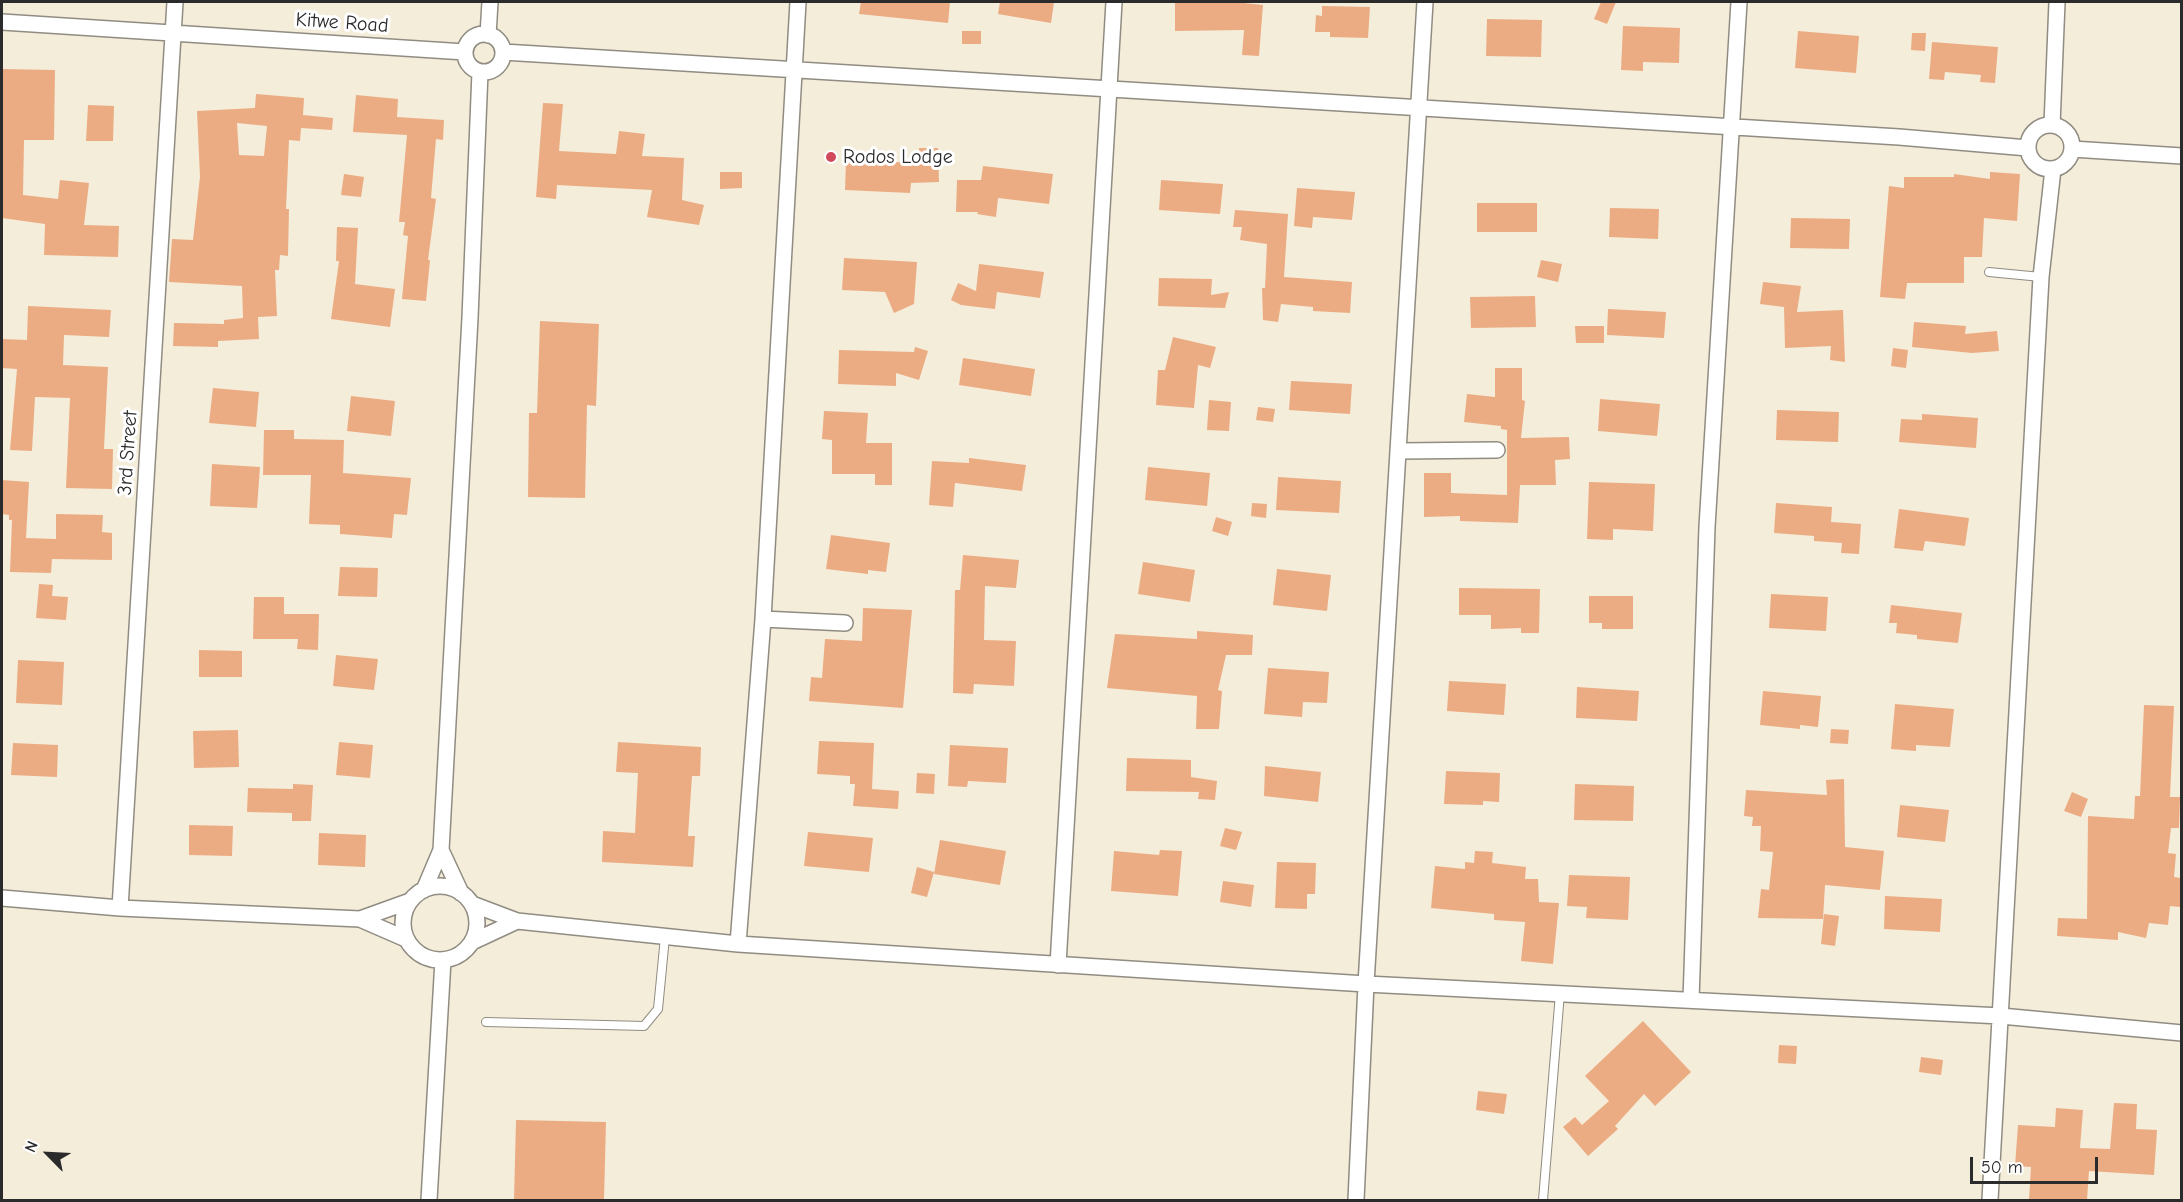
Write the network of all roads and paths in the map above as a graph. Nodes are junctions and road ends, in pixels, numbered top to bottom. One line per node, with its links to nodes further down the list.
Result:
1 (175, 2): 9 (street, 3rd Street)
2 (490, 2): 10 (street)
3 (798, 2): 13 (street)
4 (1114, 2): 15 (street)
5 (1425, 2): 16 (street)
6 (1739, 2): 18 (street)
7 (2057, 2): 17 (street)
8 (2, 21): 9 (street, Kitwe Road)
9 (173, 33): 11 (street, Kitwe Road); 35 (street, 3rd Street)
10 (488, 35): 11 (street); 12 (street)
11 (465, 52): 14 (street)
12 (503, 52): 13 (street); 14 (street)
13 (794, 69): 15 (street); 27 (street)
14 (480, 72): 29 (street)
15 (1109, 90): 16 (street); 43 (street)
16 (1418, 107): 18 (street); 26 (street)
17 (2052, 125): 19 (street); 20 (street)
18 (1730, 127): 19 (street); 46 (street)
19 (2028, 148): 22 (street)
20 (2072, 149): 21 (street); 22 (street)
21 (2181, 156)
22 (2053, 169): 24 (street)
23 (1989, 272): 24 (lane)
24 (2041, 278): 47 (street)
25 (1497, 450): 26 (street)
26 (1399, 451): 44 (street)
27 (763, 619): 28 (street); 41 (street)
28 (845, 623)
29 (441, 850): 30 (street); 31 (street)
30 (424, 890): 31 (street); 33 (street)
31 (461, 892): 34 (street)
32 (2, 898): 35 (street)
33 (410, 901): 36 (street); 39 (street)
34 (472, 904): 37 (street); 40 (street)
35 (120, 908): 36 (street)
36 (360, 919): 39 (street)
37 (517, 921): 38 (street); 40 (street)
38 (665, 937): 41 (street); 48 (lane)
39 (406, 939): 42 (street)
40 (472, 942): 42 (street)
41 (738, 944): 43 (street)
42 (443, 960): 50 (street)
43 (1058, 964): 44 (street)
44 (1366, 984): 45 (street); 51 (street)
45 (1560, 993): 46 (street); 52 (lane)
46 (1691, 1000): 47 (street)
47 (2001, 1016): 49 (street); 53 (street)
48 (486, 1022)
49 (2181, 1033)
50 (429, 1200)
51 (1356, 1200)
52 (1544, 1200)
53 (1990, 1200)

